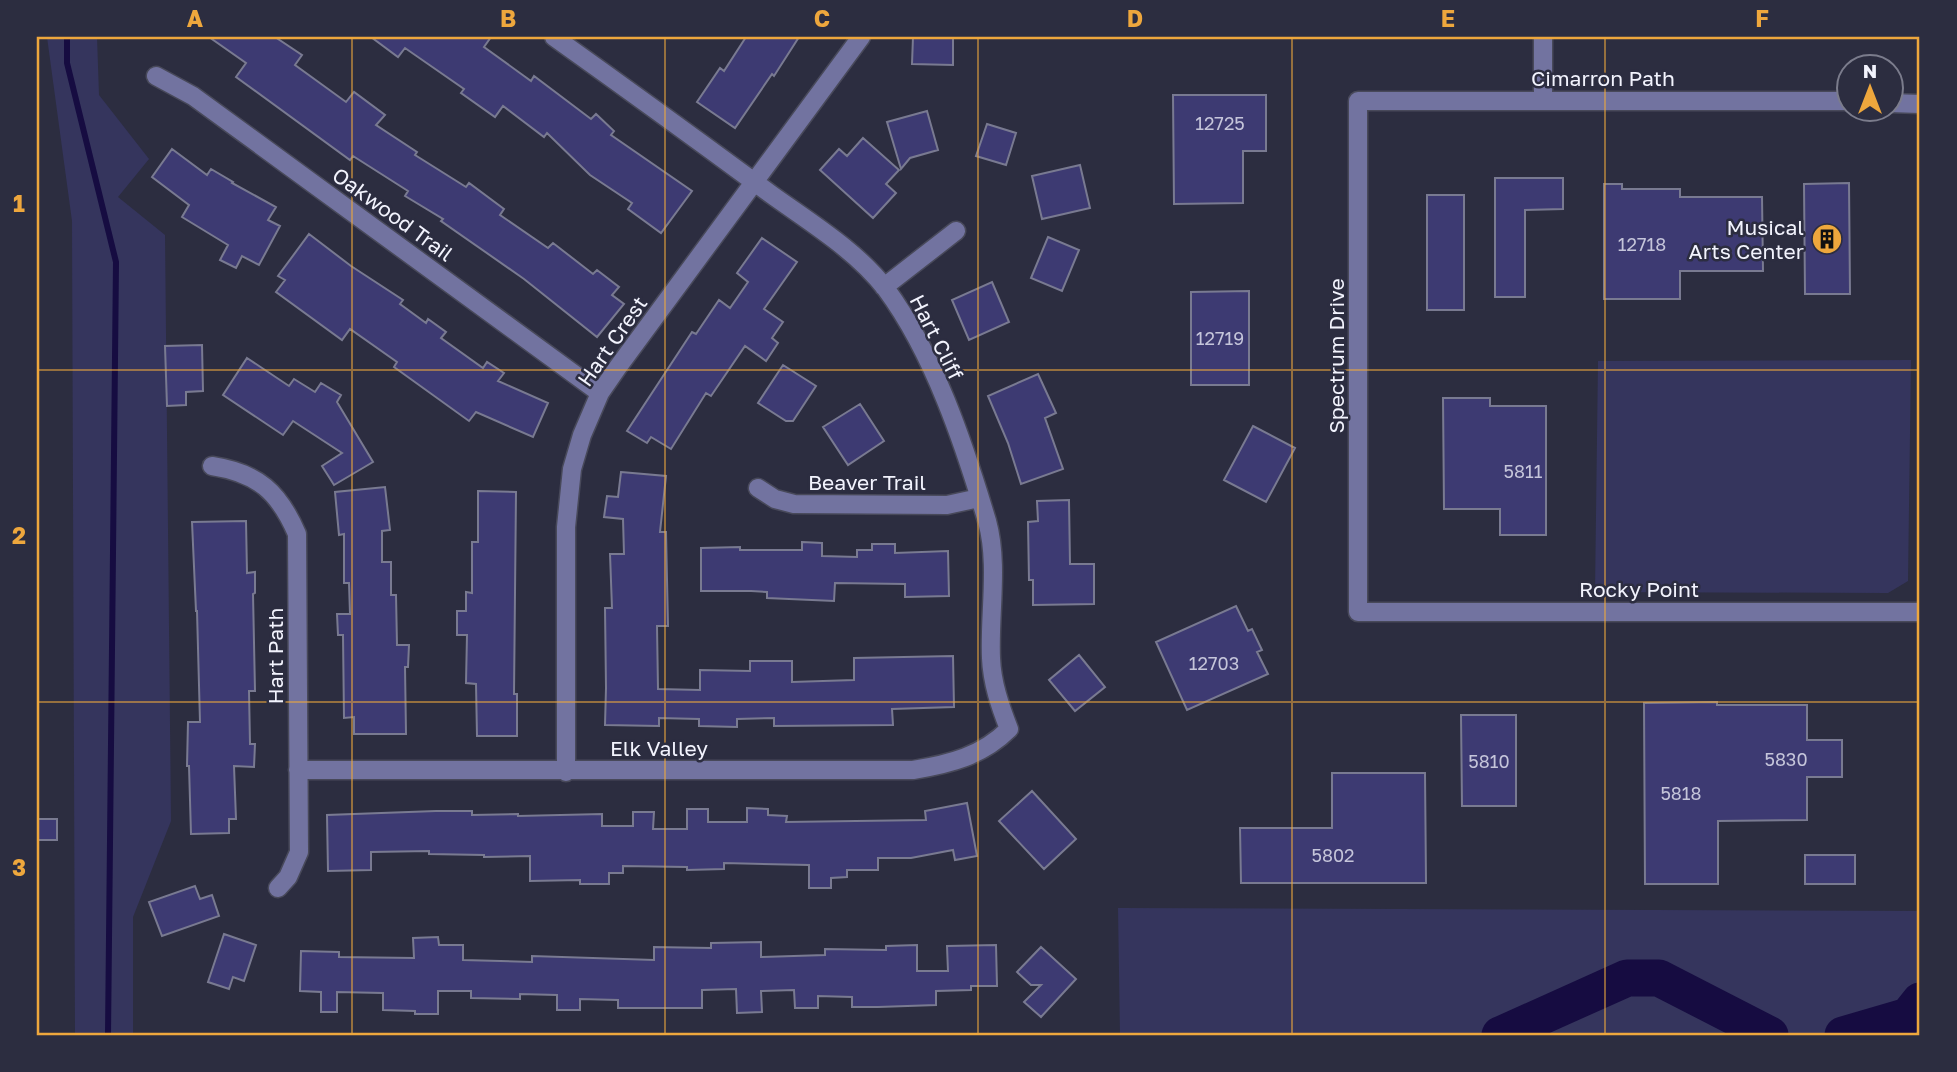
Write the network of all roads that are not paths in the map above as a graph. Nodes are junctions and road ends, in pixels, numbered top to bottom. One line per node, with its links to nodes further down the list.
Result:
1 (554, 37): 8 (street, Hart Cliff)
2 (861, 37): 8 (street, Hart Crest)
3 (1543, 37): 6 (street)
4 (156, 76): 11 (street, Oakwood Trail)
5 (1359, 101): 6 (street, Cimarron Path); 15 (street, Spectrum Drive)
6 (1543, 101): 7 (street, Cimarron Path)
7 (1834, 101)
8 (755, 183): 10 (street, Hart Cliff); 11 (street, Hart Crest)
9 (956, 231): 10 (street)
10 (884, 287): 14 (street, Hart Cliff)
11 (600, 393): 19 (street, Hart Crest)
12 (212, 466): 18 (street, Hart Path)
13 (758, 488): 14 (street, Beaver Trail)
14 (979, 498): 17 (street, Hart Cliff)
15 (1358, 611): 16 (street, Rocky Point)
16 (1920, 612)
17 (1009, 729): 19 (street, Elk Valley)
18 (298, 770): 19 (street, Elk Valley); 20 (street, Hart Path)
19 (566, 772)
20 (278, 888)

